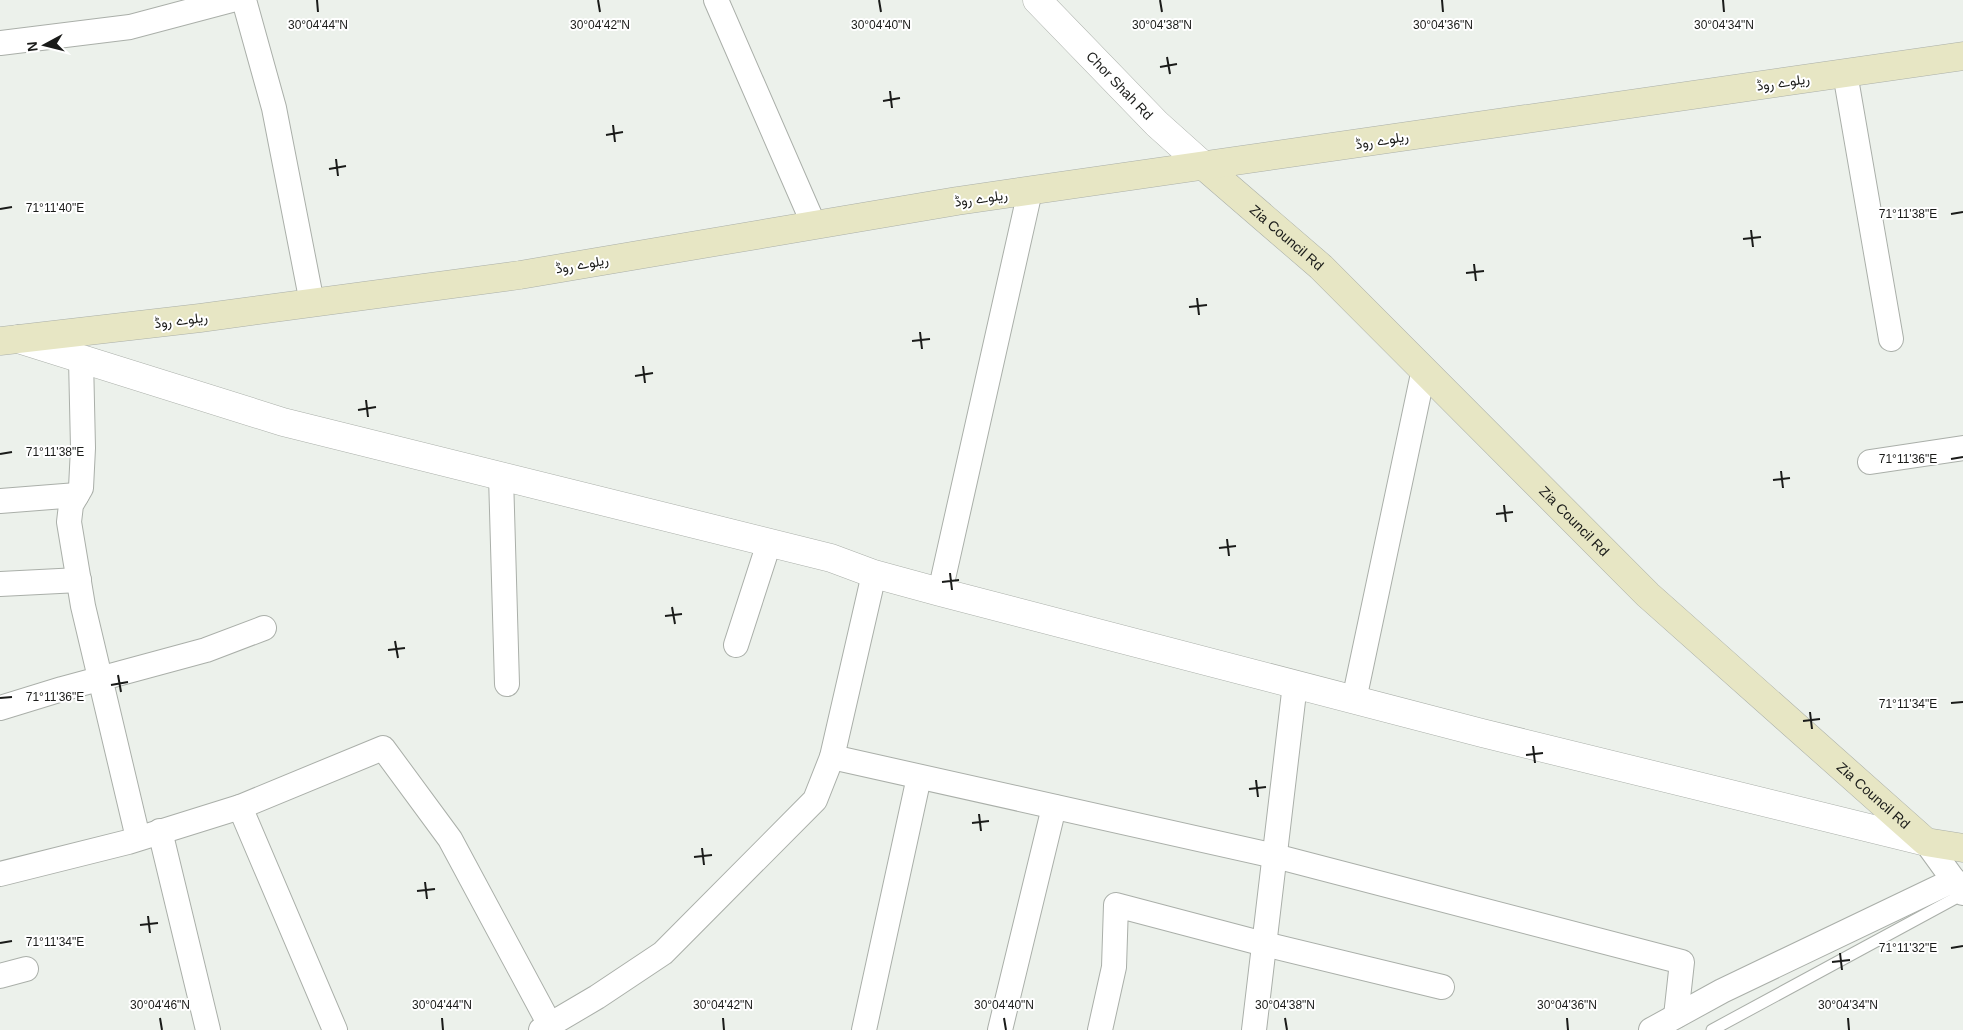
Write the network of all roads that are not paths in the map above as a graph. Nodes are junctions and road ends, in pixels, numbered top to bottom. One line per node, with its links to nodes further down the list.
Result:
1 (232, 0): 5 (street)
2 (244, 0): 11 (street)
3 (716, 0): 10 (street)
4 (1037, 0): 8 (street, Chor Shah Rd)
5 (0, 43)
6 (1963, 56): 7 (main road, ریلوے روڈ)
7 (1845, 73): 8 (main road, ریلوے روڈ); 12 (street)
8 (1205, 167): 9 (main road, ریلوے روڈ); 15 (main road, Zia Council Rd)
9 (1030, 192): 10 (main road, ریلوے روڈ); 25 (street)
10 (814, 225): 11 (main road, ریلوے روڈ)
11 (312, 303): 13 (main road, ریلوے روڈ)
12 (1891, 339)
13 (9, 340): 14 (street)
14 (81, 358): 18 (street); 19 (street)
15 (1424, 369): 31 (street); 38 (main road, Zia Council Rd)
16 (1963, 448): 17 (street)
17 (1870, 462)
18 (501, 476): 21 (street); 29 (street)
19 (77, 495): 20 (street); 23 (street)
20 (0, 501)
21 (769, 543): 22 (street); 27 (street)
22 (874, 574): 25 (street); 33 (street)
23 (79, 580): 24 (street); 28 (street)
24 (0, 584)
25 (940, 592): 30 (street)
26 (264, 628): 28 (street)
27 (736, 645)
28 (100, 679): 32 (street); 37 (street)
29 (507, 684)
30 (1295, 684): 31 (street); 40 (street)
31 (1354, 700): 38 (street)
32 (0, 708)
33 (832, 757): 34 (street); 48 (street)
34 (919, 776): 36 (street); 51 (street)
35 (240, 807): 37 (street); 48 (street); 50 (street)
36 (1054, 807): 40 (street); 52 (street)
37 (149, 835): 41 (street); 49 (street)
38 (1926, 842): 39 (main road); 42 (street)
39 (1963, 848)
40 (1275, 856): 43 (street); 47 (street)
41 (0, 874)
42 (1960, 889): 47 (street); 56 (lane)
43 (1264, 944): 46 (street); 53 (street); 54 (street)
44 (26, 969): 45 (street)
45 (0, 976)
46 (1442, 987)
47 (1676, 1016): 55 (street)
48 (546, 1027)
49 (208, 1030)
50 (335, 1030)
51 (864, 1030)
52 (1000, 1030)
53 (1100, 1030)
54 (1254, 1030)
55 (1651, 1030)
56 (1712, 1030)

